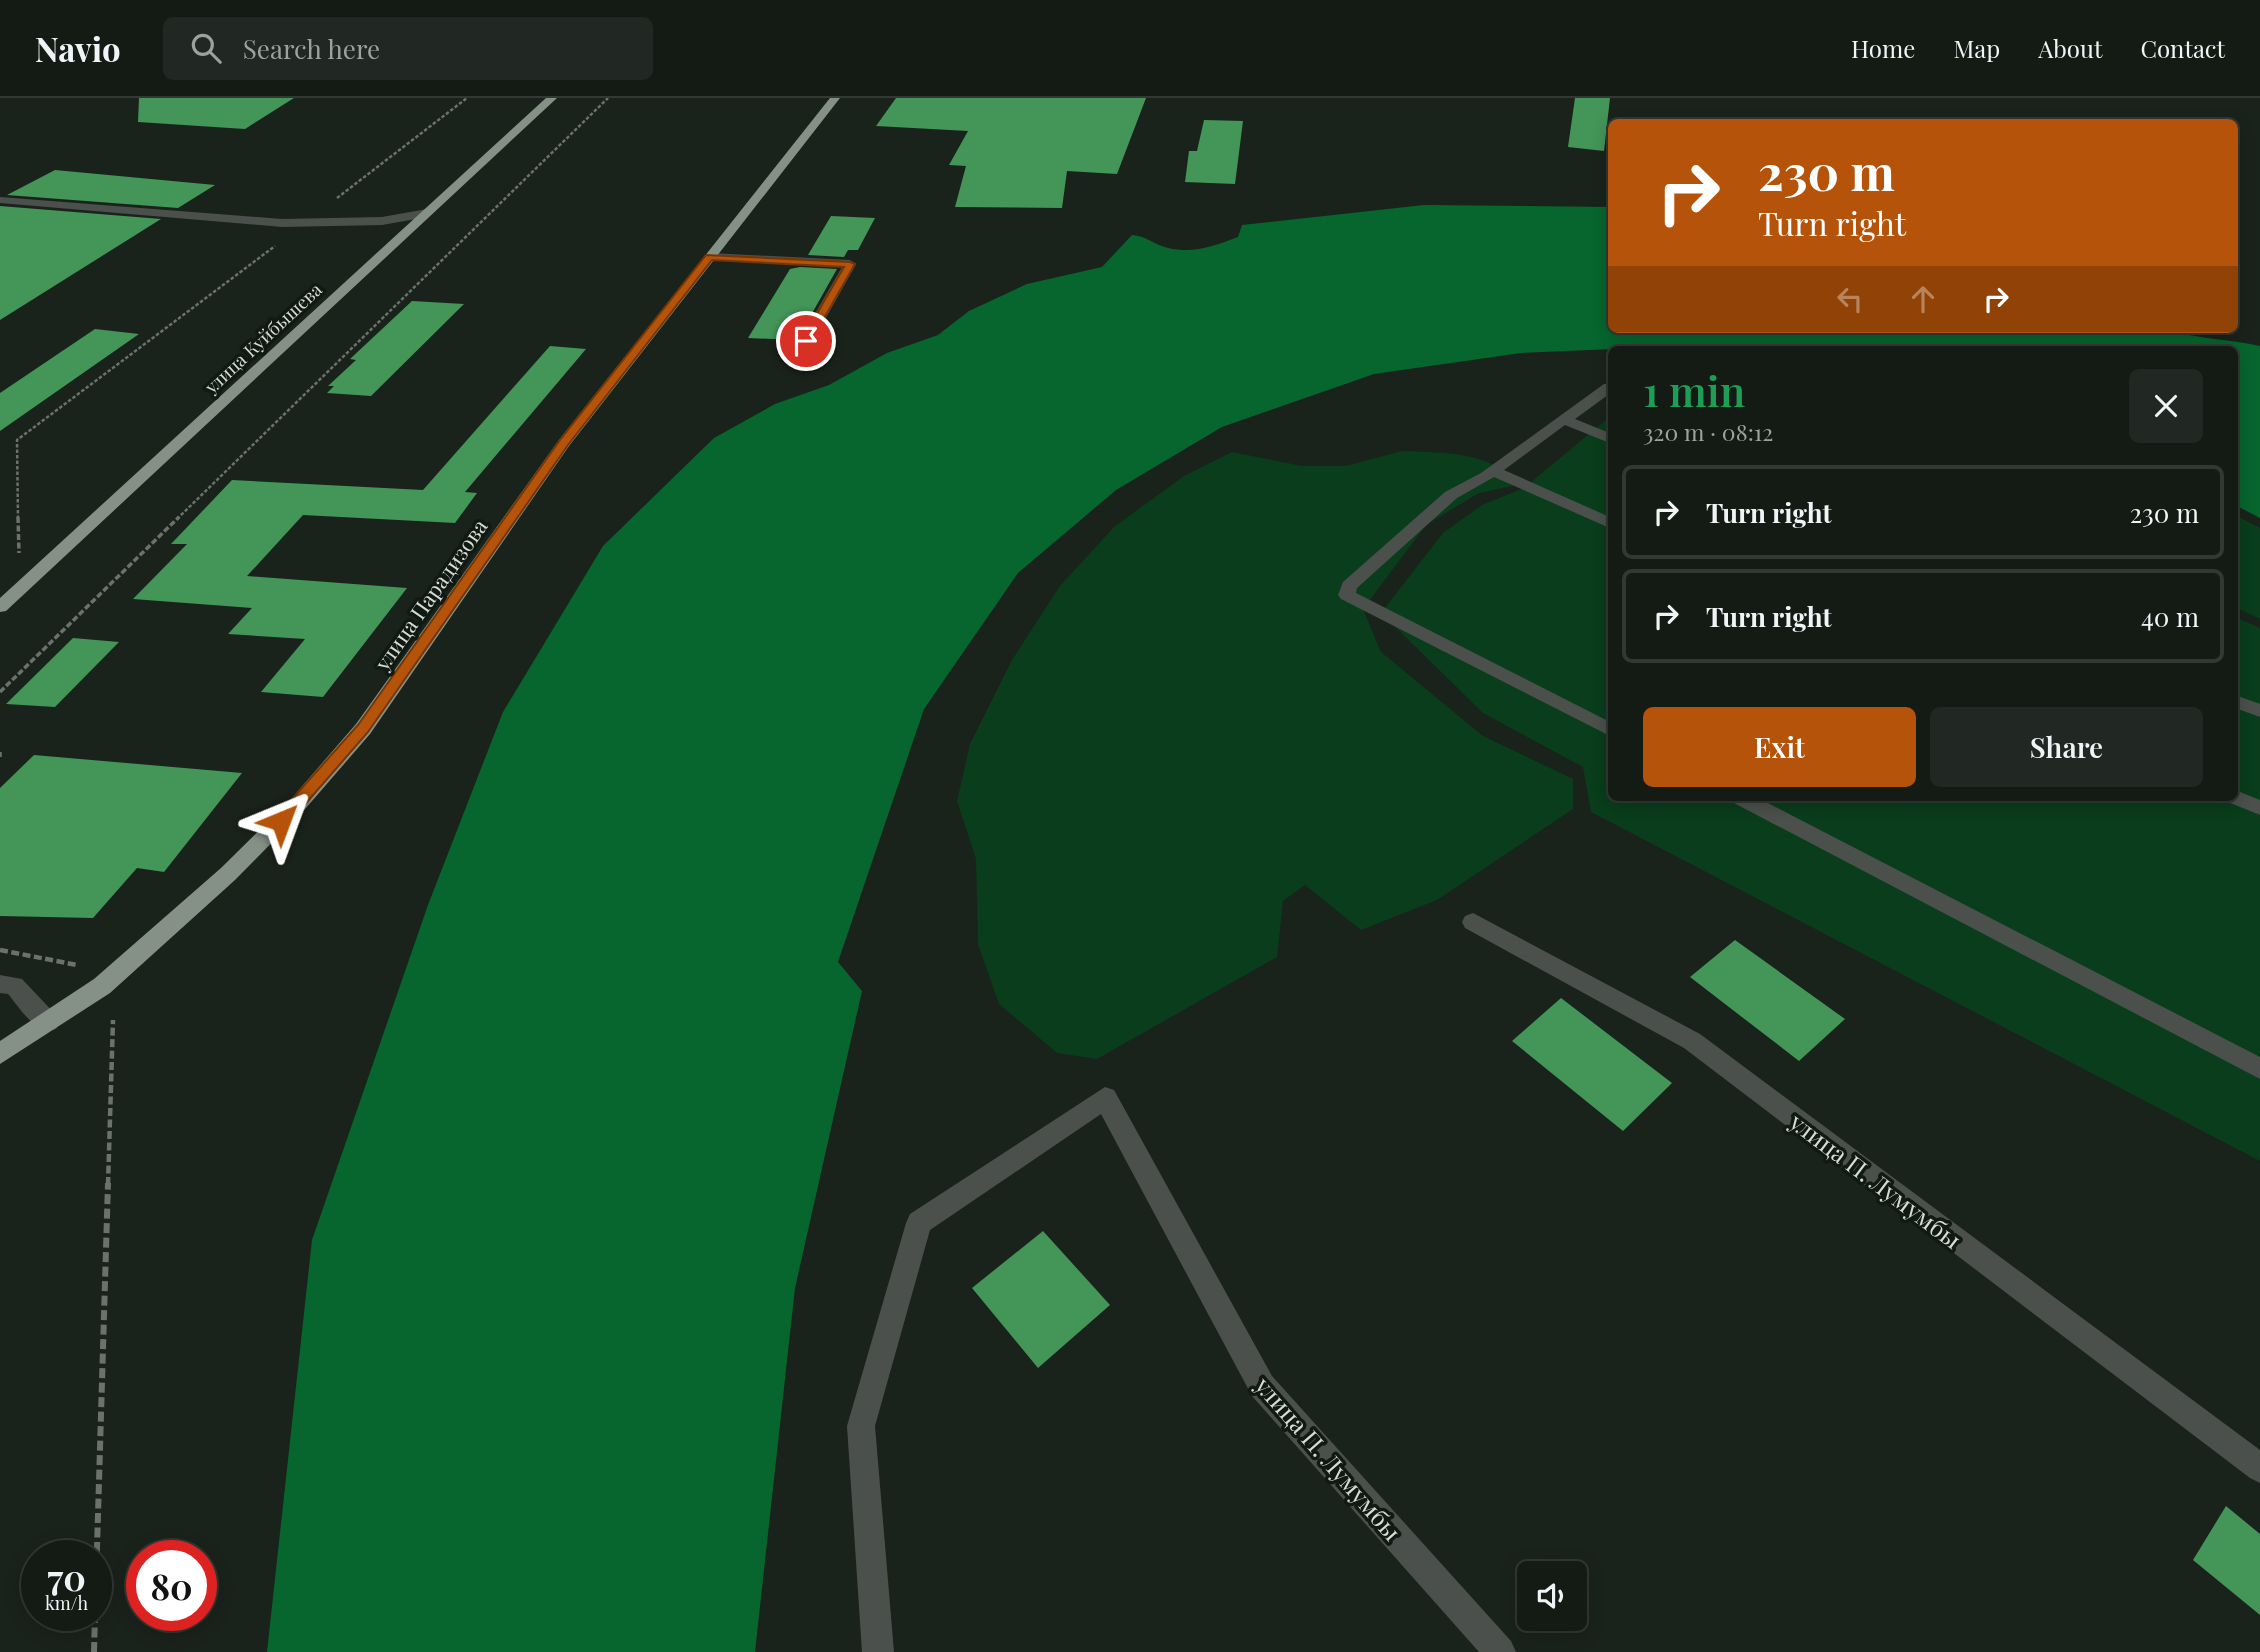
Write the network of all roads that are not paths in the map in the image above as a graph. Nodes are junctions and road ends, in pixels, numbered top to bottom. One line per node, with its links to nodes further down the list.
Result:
1 (552, 98): 4 (highway, улица Куйбышева)
2 (835, 98): 5 (highway, улица Парадизова)
3 (0, 200): 4 (street)
4 (427, 213): 12 (highway, улица Куйбышева)
5 (709, 257): 6 (street); 21 (highway, улица Парадизова)
6 (806, 341)
7 (1608, 388): 8 (street)
8 (1563, 419): 9 (street); 10 (street)
9 (1608, 438)
10 (1493, 471): 11 (street); 15 (street)
11 (1608, 522)
12 (0, 607)
13 (2238, 702): 14 (street)
14 (2260, 711)
15 (1608, 729)
16 (2238, 798): 18 (street)
17 (1747, 801): 23 (street)
18 (2260, 808)
19 (1473, 922): 24 (street, улица П. Лумумбы)
20 (0, 984): 21 (street)
21 (48, 1022): 22 (highway, улица Парадизова)
22 (0, 1054)
23 (2260, 1069)
24 (2260, 1468)
25 (878, 1652): 26 (street, улица П. Лумумбы)
26 (1500, 1652)

